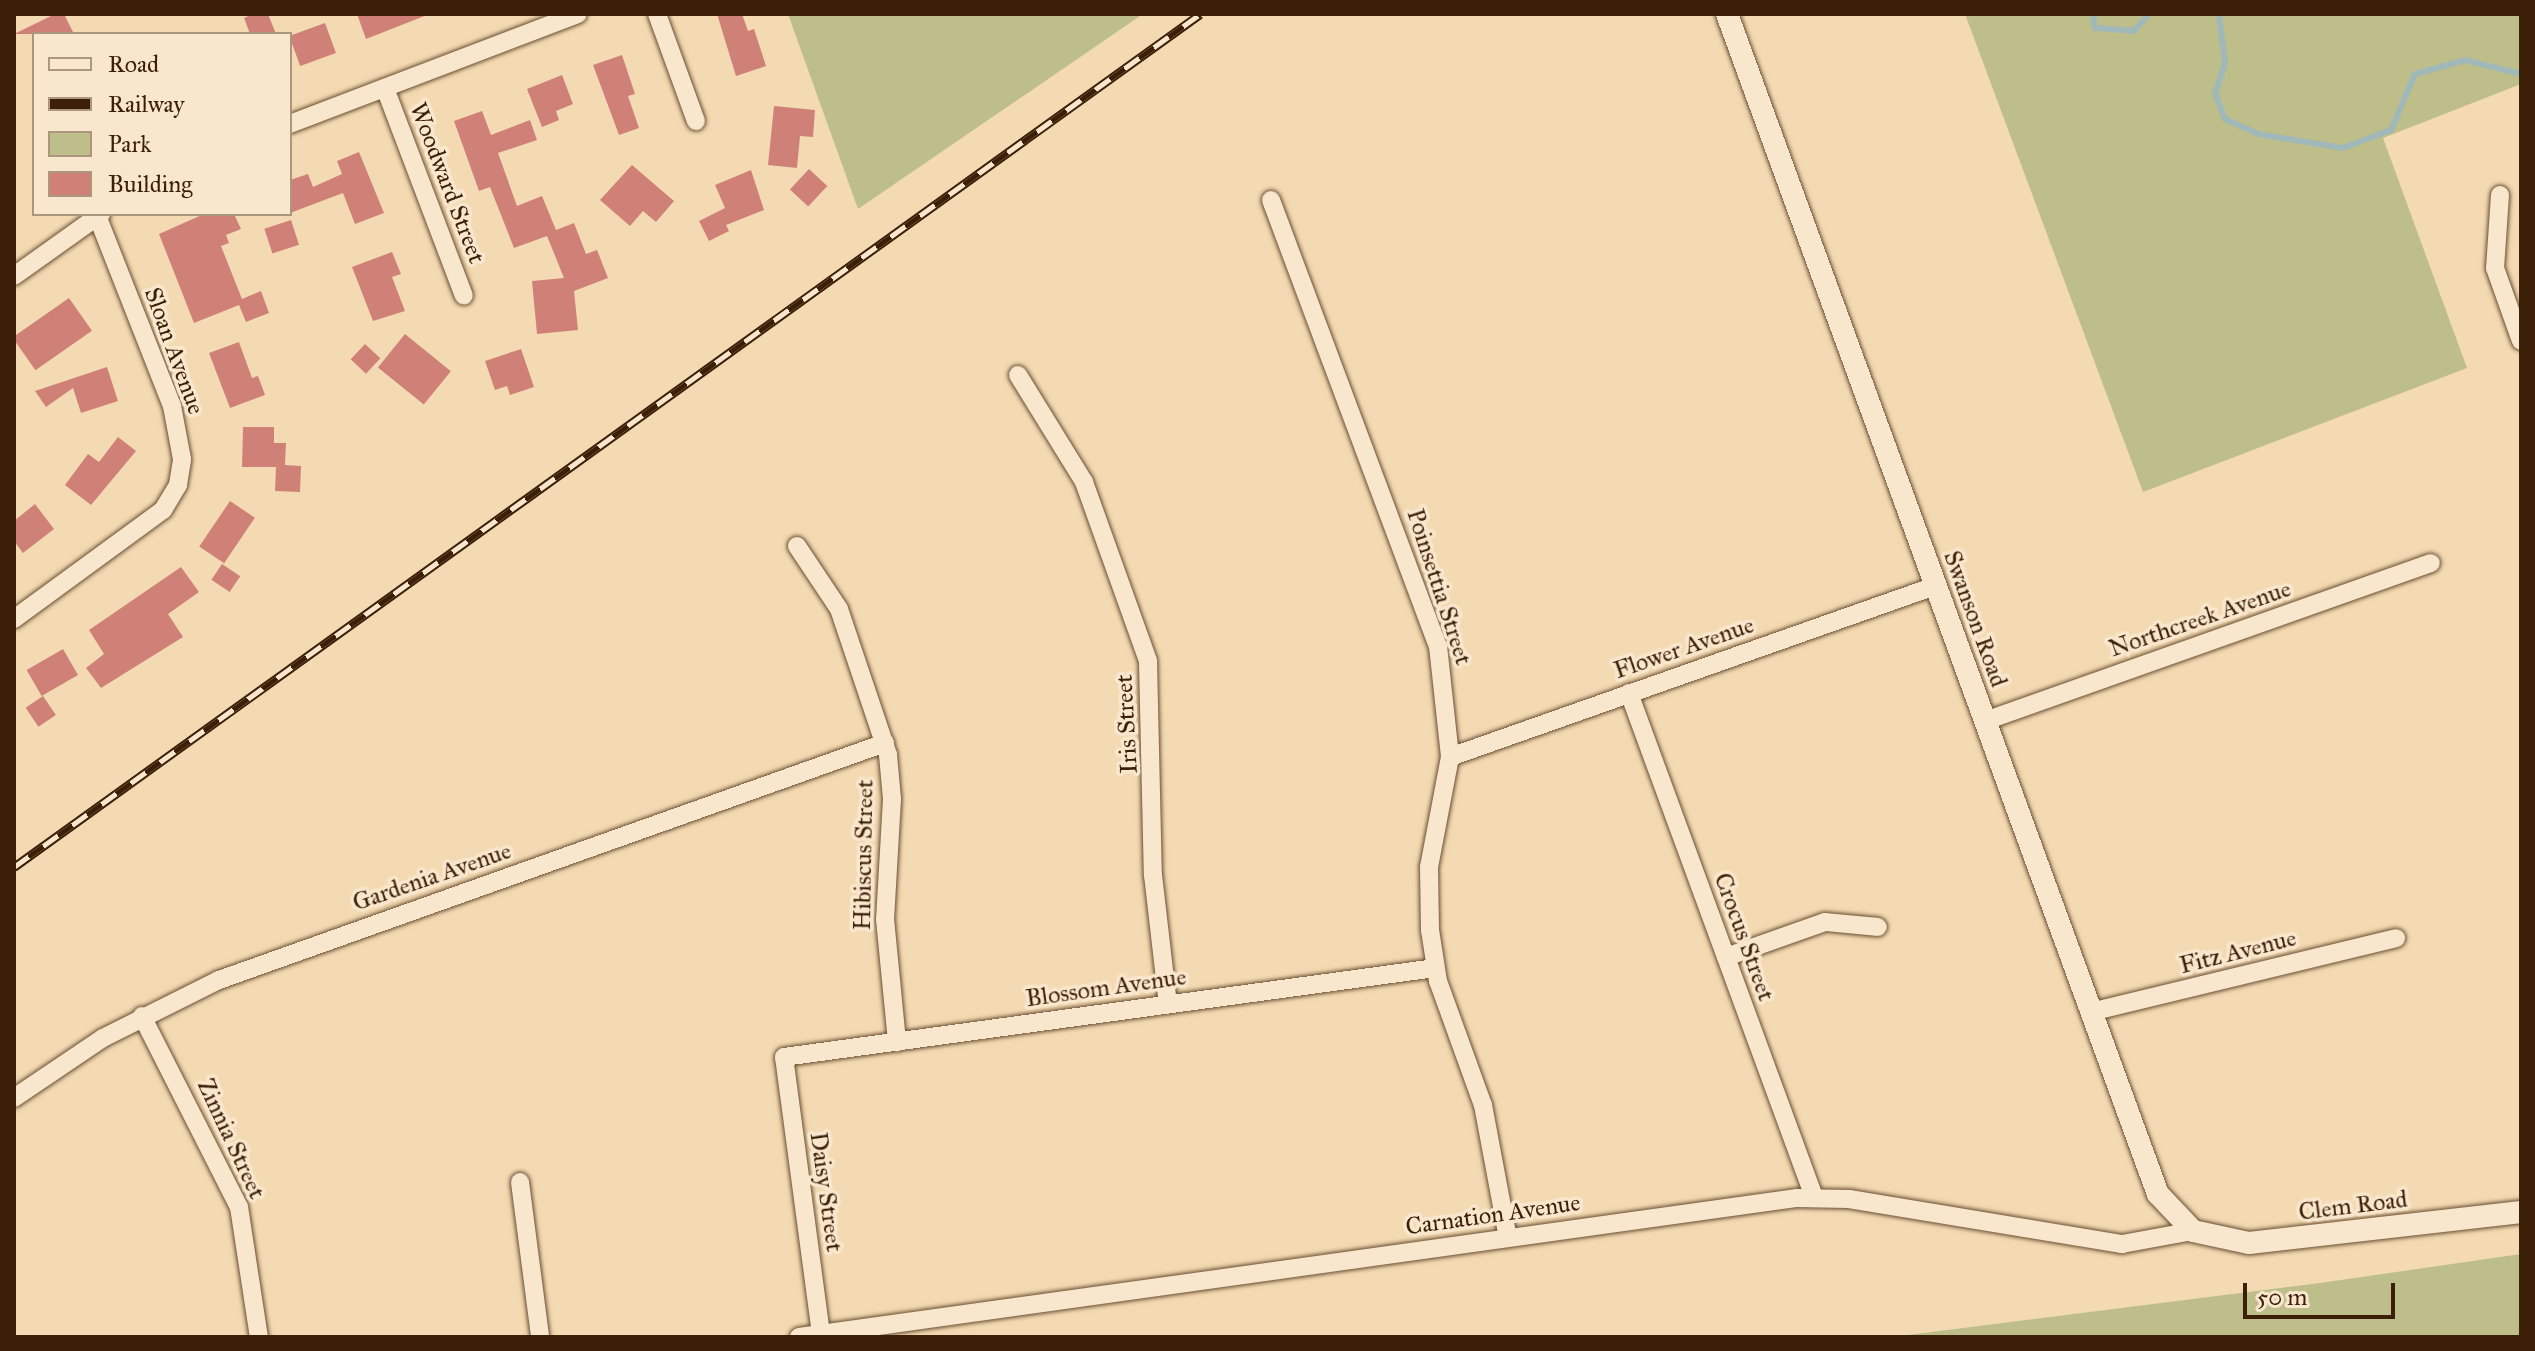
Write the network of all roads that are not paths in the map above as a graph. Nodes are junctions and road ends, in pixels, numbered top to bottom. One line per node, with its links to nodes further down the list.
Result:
1 (578, 14): 4 (street)
2 (657, 14): 5 (street)
3 (1727, 14): 17 (street, Swanson Road)
4 (385, 88): 6 (street); 12 (street, Woodward Street)
5 (696, 121)
6 (292, 123)
7 (2500, 195): 13 (street)
8 (1271, 200): 22 (street, Poinsettia Street)
9 (98, 216): 11 (street)
10 (99, 216): 18 (street, Sloan Avenue)
11 (14, 276)
12 (464, 296)
13 (2521, 341)
14 (1018, 375): 27 (street, Iris Street)
15 (797, 546): 21 (street, Hibiscus Street)
16 (2431, 563): 20 (street, Northcreek Avenue)
17 (1935, 586): 19 (street, Flower Avenue); 20 (street, Swanson Road)
18 (14, 619)
19 (1629, 693): 22 (street, Flower Avenue); 25 (street, Crocus Street)
20 (1985, 721): 28 (street, Swanson Road)
21 (885, 743): 29 (street, Gardenia Avenue); 30 (street, Hibiscus Street)
22 (1450, 757): 26 (street, Poinsettia Street)
23 (1878, 927): 25 (street)
24 (2396, 938): 28 (street, Fitz Avenue)
25 (1726, 957): 34 (street, Crocus Street)
26 (1435, 968): 27 (street, Blossom Avenue); 37 (street, Poinsettia Street)
27 (1168, 1004): 30 (street, Blossom Avenue)
28 (2091, 1012): 36 (street, Swanson Road)
29 (142, 1016): 32 (street, Gardenia Avenue); 39 (street, Zinnia Street)
30 (897, 1042): 31 (street, Blossom Avenue)
31 (784, 1057): 38 (street, Daisy Street)
32 (14, 1098)
33 (520, 1182): 40 (street)
34 (1814, 1197): 36 (street, Carnation Avenue); 37 (street, Carnation Avenue)
35 (2521, 1212): 36 (street, Clem Road)
36 (2193, 1231)
37 (1508, 1238): 38 (street, Carnation Avenue)
38 (821, 1334): 41 (street, Carnation Avenue)
39 (259, 1337)
40 (540, 1337)
41 (799, 1337)

